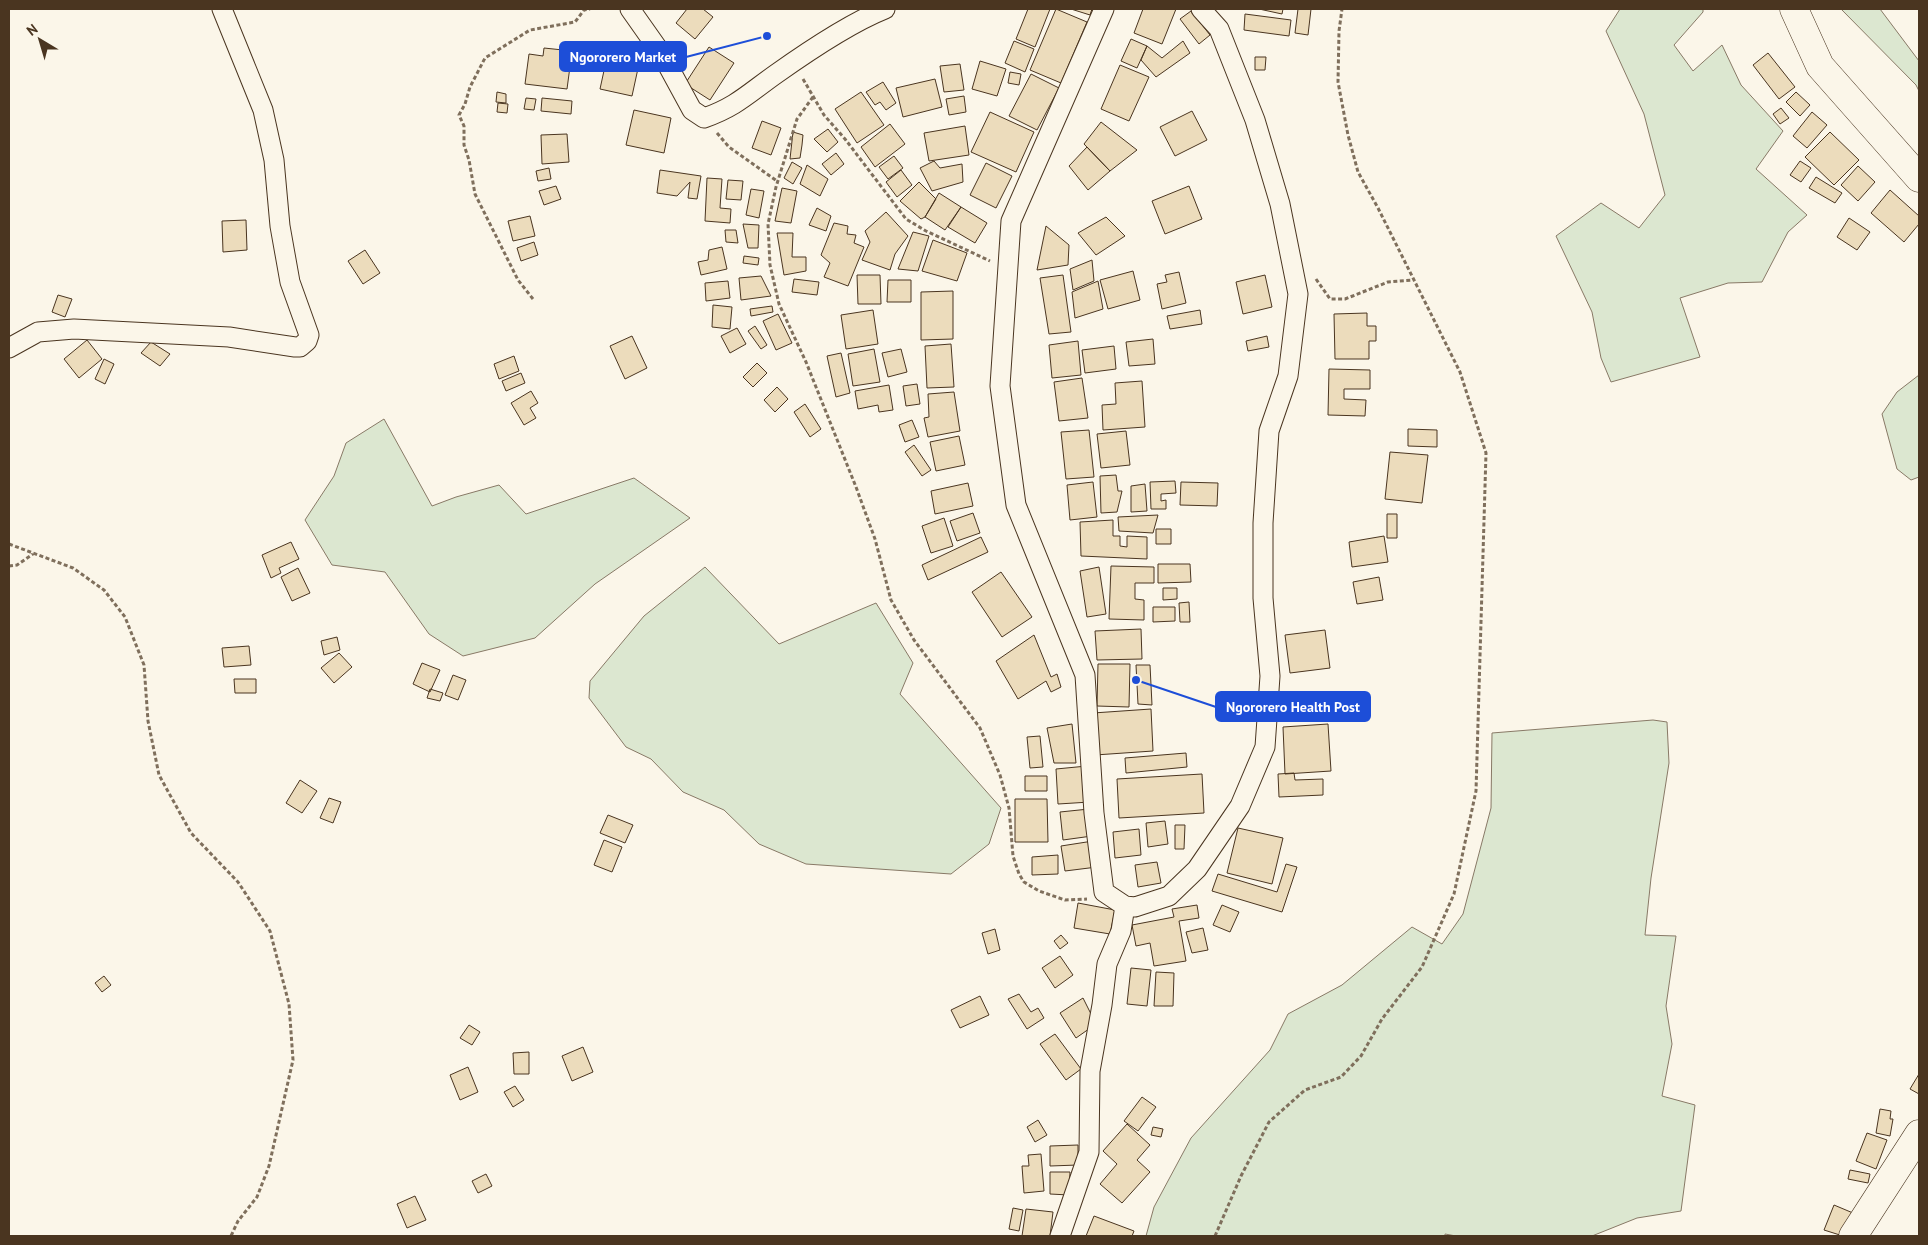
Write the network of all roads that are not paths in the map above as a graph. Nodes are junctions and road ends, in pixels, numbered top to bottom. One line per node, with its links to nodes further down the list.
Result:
1 (222, 9): 8 (street)
2 (630, 9): 3 (street)
3 (885, 9)
4 (1104, 9): 9 (street)
5 (1201, 9): 9 (street)
6 (1794, 9): 7 (main road)
7 (1919, 178)
8 (9, 348)
9 (1125, 906): 11 (street)
10 (1919, 1134): 12 (main road)
11 (1060, 1236)
12 (1853, 1236)

